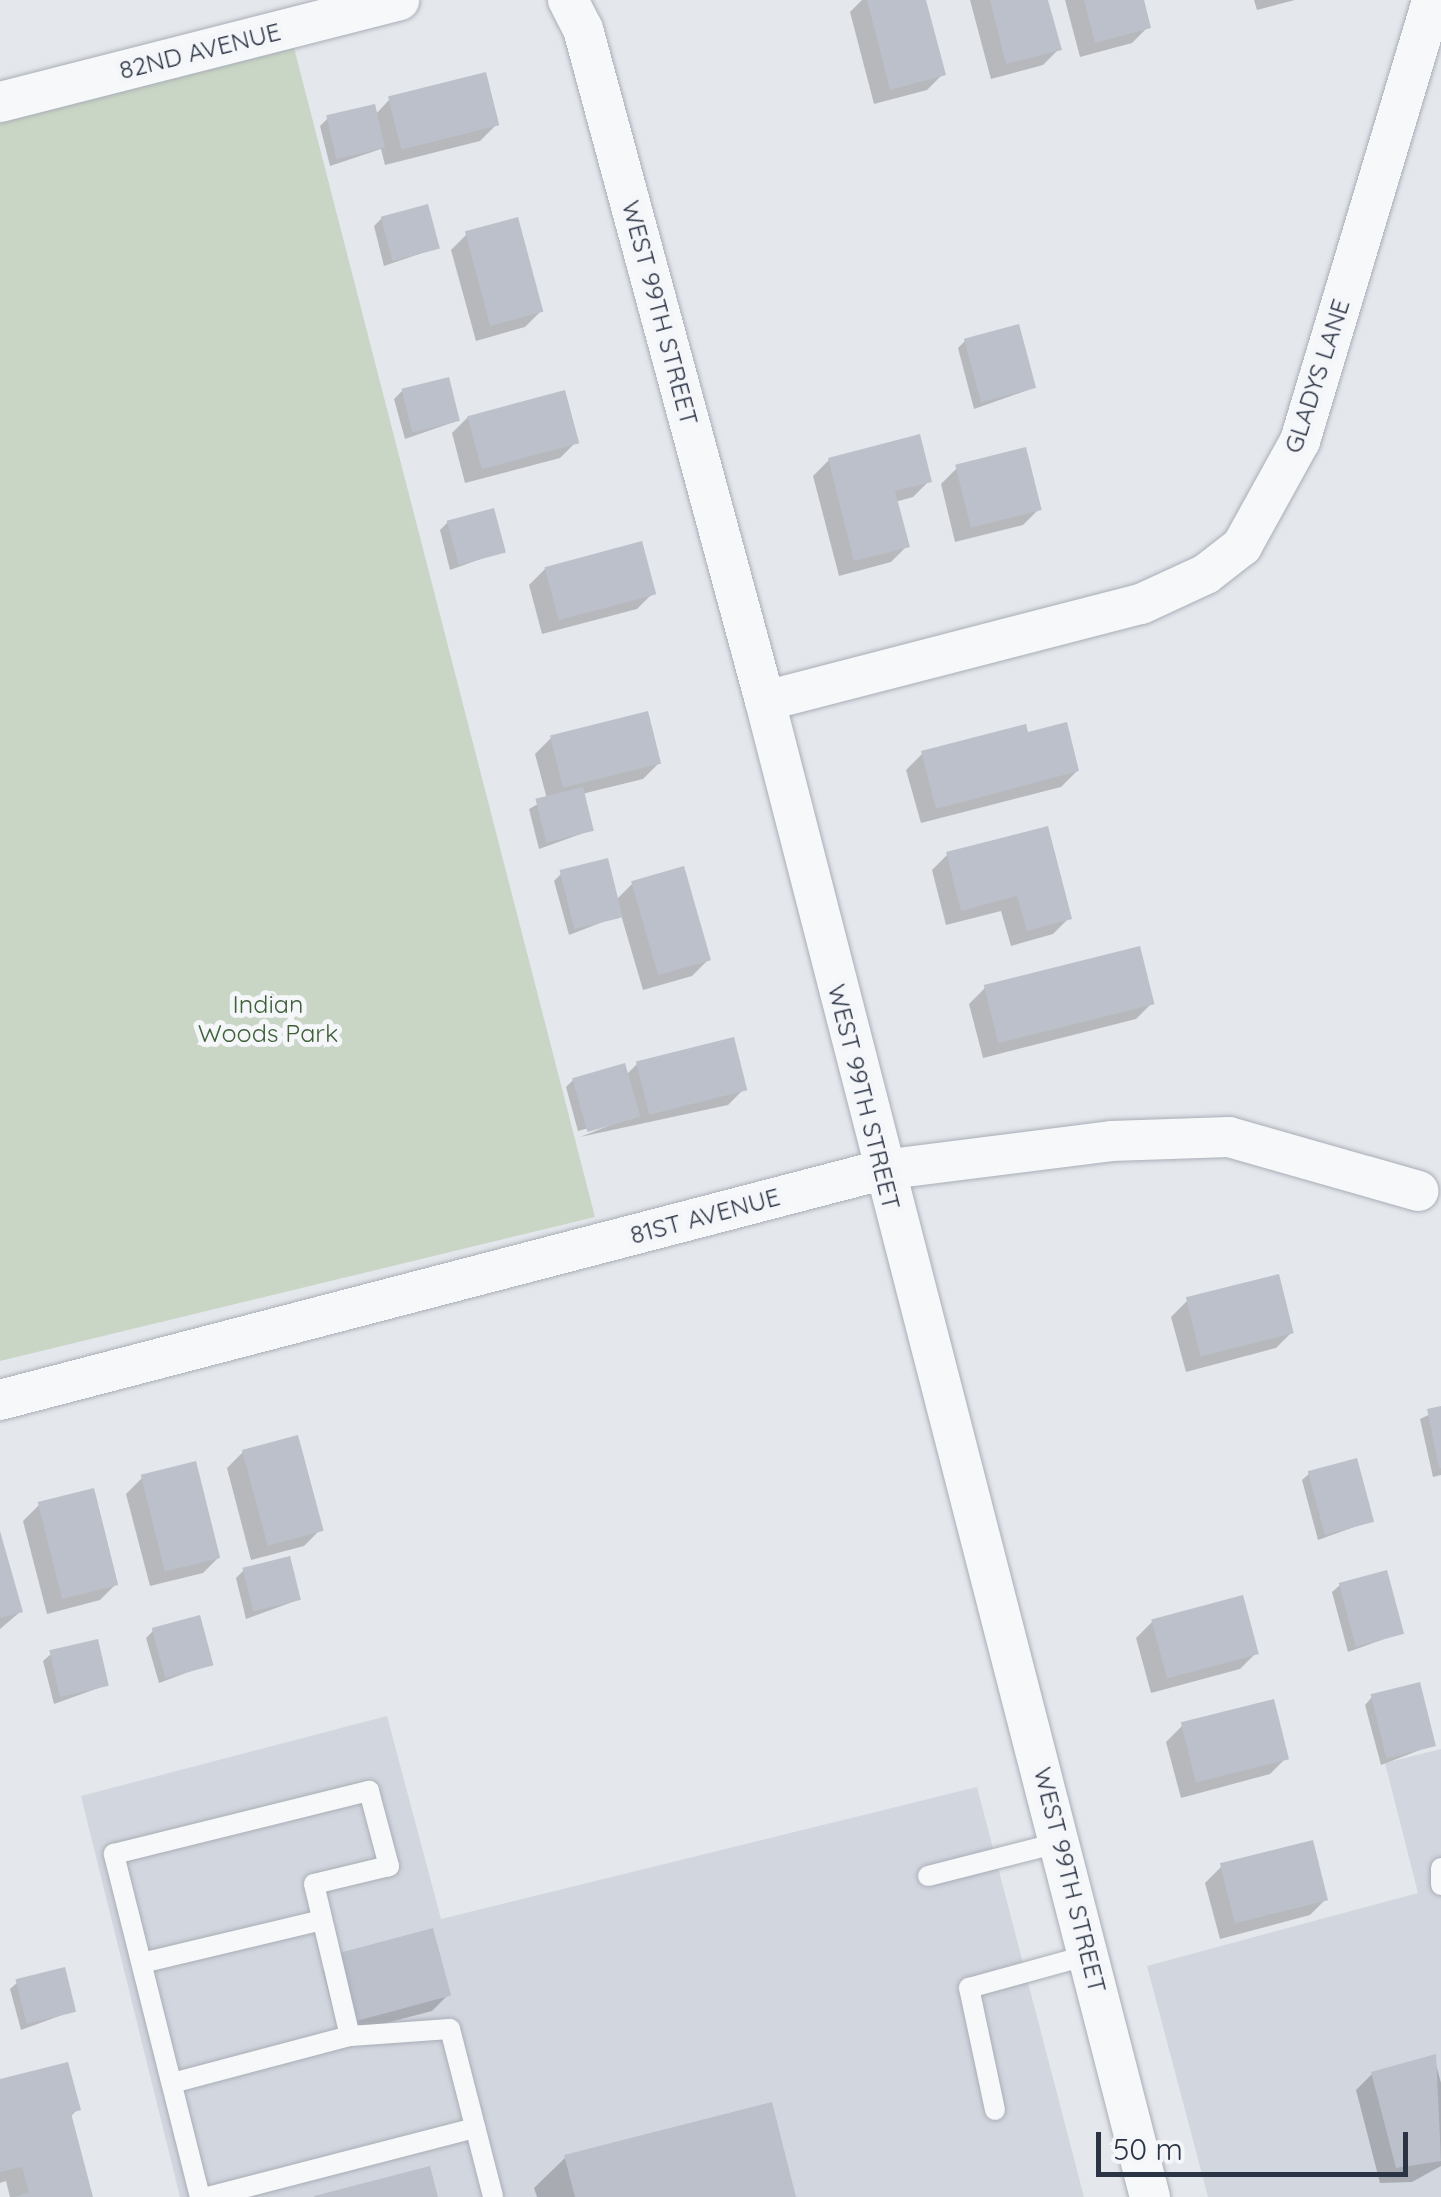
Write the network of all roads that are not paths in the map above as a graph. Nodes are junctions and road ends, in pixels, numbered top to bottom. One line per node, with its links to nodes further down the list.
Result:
1 (399, 0): 4 (street, 82ND AVENUE)
2 (568, 0): 5 (street, WEST 99TH STREET)
3 (1432, 0): 5 (street, GLADYS LANE)
4 (0, 102)
5 (765, 700): 6 (street, WEST 99TH STREET)
6 (882, 1170): 7 (street, 81ST AVENUE); 8 (street, 81ST AVENUE); 9 (street, WEST 99TH STREET)
7 (1418, 1191)
8 (0, 1400)
9 (1061, 1842): 11 (lane); 14 (street, WEST 99TH STREET)
10 (1441, 1868): 12 (lane)
11 (928, 1876)
12 (1441, 1885)
13 (322, 1920): 15 (lane); 15 (lane); 16 (lane)
14 (1089, 1955): 18 (lane); 23 (street, WEST 99TH STREET)
15 (142, 1963): 17 (lane)
16 (350, 2036): 17 (lane); 19 (lane)
17 (172, 2084): 20 (lane)
18 (995, 2110)
19 (475, 2128): 21 (lane); 22 (lane)
20 (200, 2197)
21 (208, 2197)
22 (494, 2197)
23 (1150, 2197)

